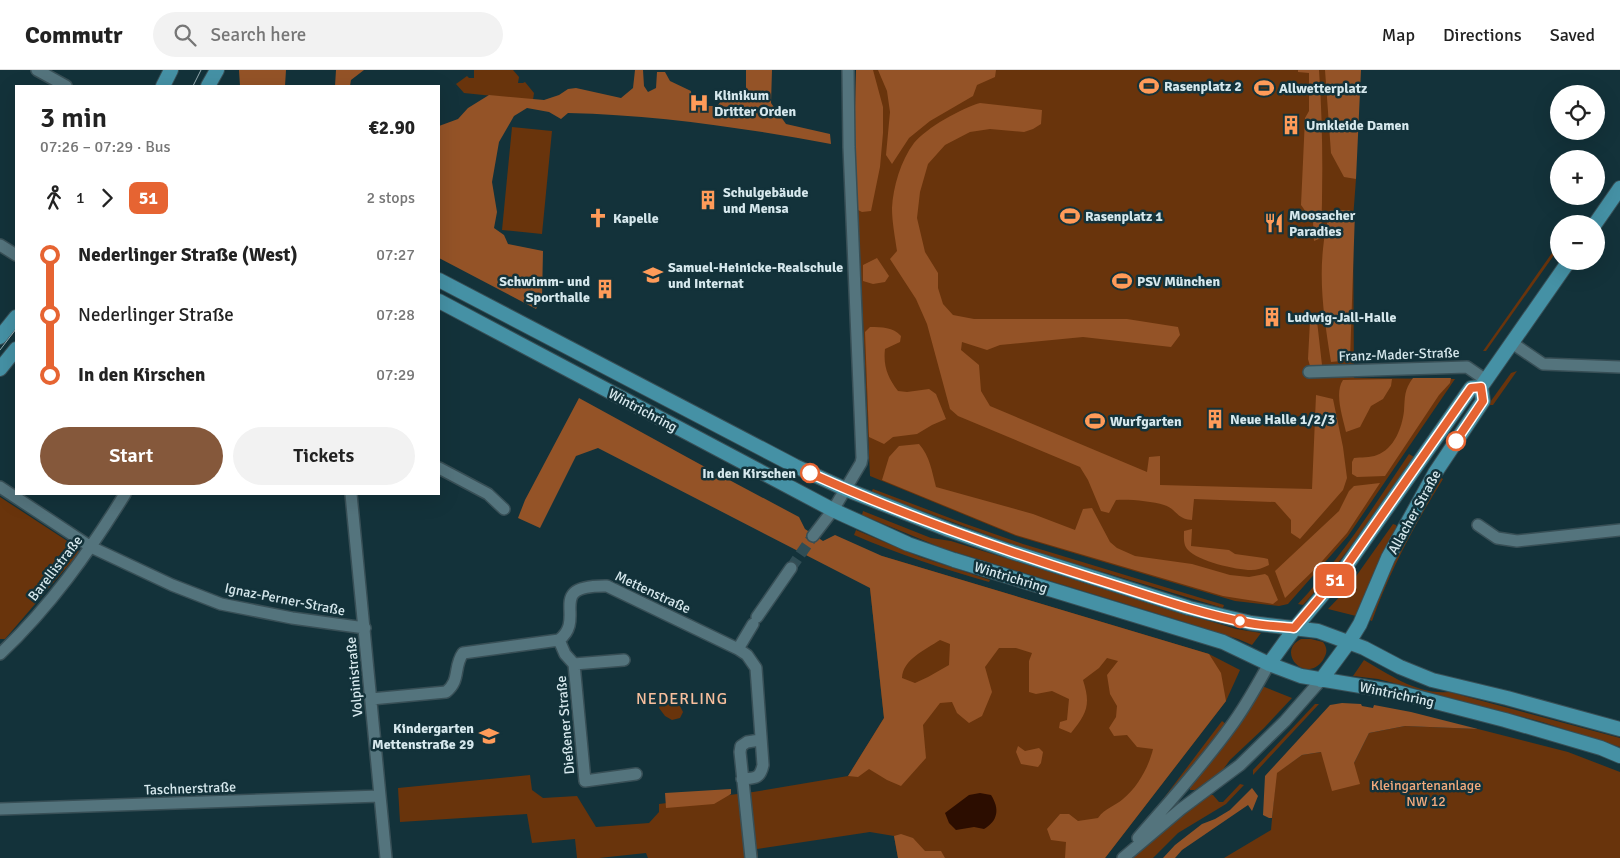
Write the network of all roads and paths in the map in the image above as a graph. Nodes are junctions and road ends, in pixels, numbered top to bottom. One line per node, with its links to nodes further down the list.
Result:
1 (36, 70): 5 (street)
2 (171, 70): 6 (main road)
3 (219, 70): 7 (main road); 8 (main road)
4 (848, 70): 26 (street)
5 (64, 85)
6 (164, 85)
7 (209, 85)
8 (220, 85)
9 (1620, 188): 10 (main road)
10 (1602, 215)
11 (0, 245): 12 (street)
12 (15, 254)
13 (1563, 270): 18 (main road, Allacher Straße)
14 (440, 281): 26 (main road, Wintrichring)
15 (440, 302): 30 (main road, Wintrichring)
16 (15, 318): 17 (main road)
17 (0, 337)
18 (1512, 343): 20 (street); 23 (main road, Allacher Straße)
19 (15, 350): 21 (main road)
20 (1620, 367)
21 (0, 369)
22 (1309, 372): 23 (street, Franz-Mader-Straße)
23 (1483, 384): 37 (main road, Allacher Straße); 39 (main road, Allacher Straße)
24 (440, 469): 29 (street)
25 (0, 487): 34 (street, Ignaz-Perner-Straße)
26 (845, 490): 30 (street); 37 (main road, Wintrichring)
27 (124, 495): 34 (street, Barellistraße)
28 (351, 495): 36 (street, Volpinistraße)
29 (504, 509)
30 (833, 510): 33 (street); 44 (main road, Wintrichring)
31 (1478, 525): 32 (street)
32 (1620, 530)
33 (813, 536)
34 (91, 547): 36 (street, Ignaz-Perner-Straße); 41 (street, Barellistraße)
35 (791, 568): 40 (street)
36 (365, 628): 46 (street, Volpinistraße)
37 (1294, 628): 39 (main road, Wintrichring); 44 (main road, Allacher Straße)
38 (559, 640): 40 (street, Mettenstraße); 43 (street, Dießener Straße); 46 (street)
39 (1349, 642): 45 (main road, Allacher Straße); 47 (main road, Wintrichring)
40 (738, 649): 48 (street, Mettenstraße)
41 (1, 652)
42 (624, 660): 43 (street)
43 (574, 664): 50 (street, Dießener Straße)
44 (1269, 664): 45 (main road, Wintrichring); 56 (street)
45 (1321, 680): 49 (main road, Wintrichring); 56 (street)
46 (371, 699): 52 (street, Volpinistraße)
47 (1620, 729)
48 (760, 740): 51 (street); 51 (street, Mettenstraße)
49 (1620, 756)
50 (636, 774)
51 (742, 779): 55 (street)
52 (380, 796): 53 (street, Taschnerstraße); 54 (street, Volpinistraße)
53 (0, 809)
54 (386, 858)
55 (751, 858)
56 (1122, 858)

